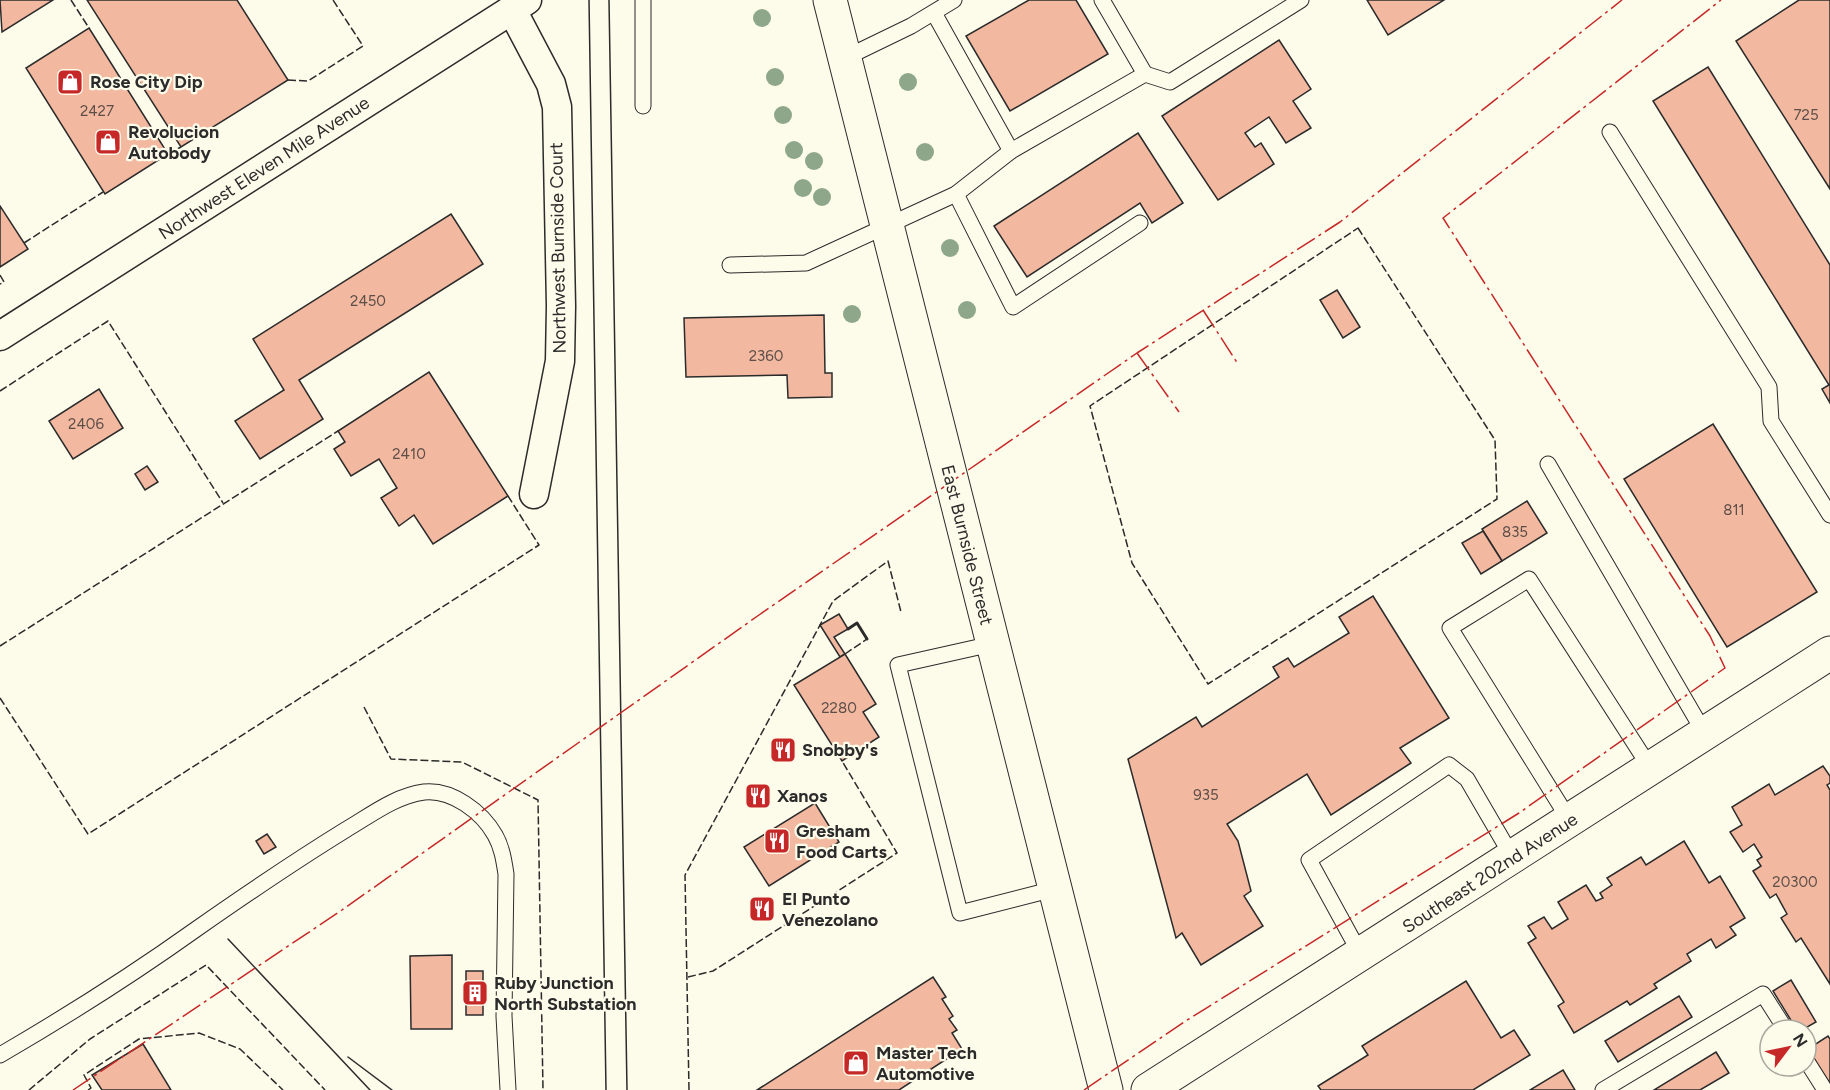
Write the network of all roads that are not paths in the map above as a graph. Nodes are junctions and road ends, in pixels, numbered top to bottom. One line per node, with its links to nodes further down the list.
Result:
1 (643, 0): 10 (lane)
2 (830, 0): 8 (main road, East Burnside Street)
3 (954, 0): 7 (lane)
4 (1102, 0): 9 (lane)
5 (1301, 0): 9 (lane)
6 (519, 5): 17 (street, Northwest Eleven Mile Avenue); 19 (street, Northwest Burnside Court)
7 (934, 14): 8 (lane); 12 (lane)
8 (845, 58): 15 (main road, East Burnside Street)
9 (1145, 74): 12 (lane)
10 (643, 106)
11 (1610, 132): 20 (lane)
12 (1011, 151): 13 (lane)
13 (956, 194): 14 (lane); 15 (lane)
14 (1140, 224)
15 (886, 226): 16 (lane); 21 (main road, East Burnside Street)
16 (730, 265)
17 (0, 336)
18 (1548, 464): 23 (lane)
19 (534, 494)
20 (1830, 515)
21 (992, 644): 27 (main road, East Burnside Street); 27 (lane)
22 (1826, 664): 23 (main road, Southeast 202nd Avenue)
23 (1705, 734): 24 (main road, Southeast 202nd Avenue)
24 (1651, 769): 25 (main road, Southeast 202nd Avenue); 25 (lane)
25 (1570, 821): 26 (main road, Southeast 202nd Avenue)
26 (1513, 858): 28 (main road, Southeast 202nd Avenue); 28 (lane)
27 (1054, 889): 32 (main road, East Burnside Street)
28 (1361, 955): 33 (main road, Southeast 202nd Avenue)
29 (1778, 1018): 34 (lane)
30 (0, 1055): 31 (lane)
31 (508, 1090)
32 (1106, 1090)
33 (1148, 1090)
34 (1603, 1090)

